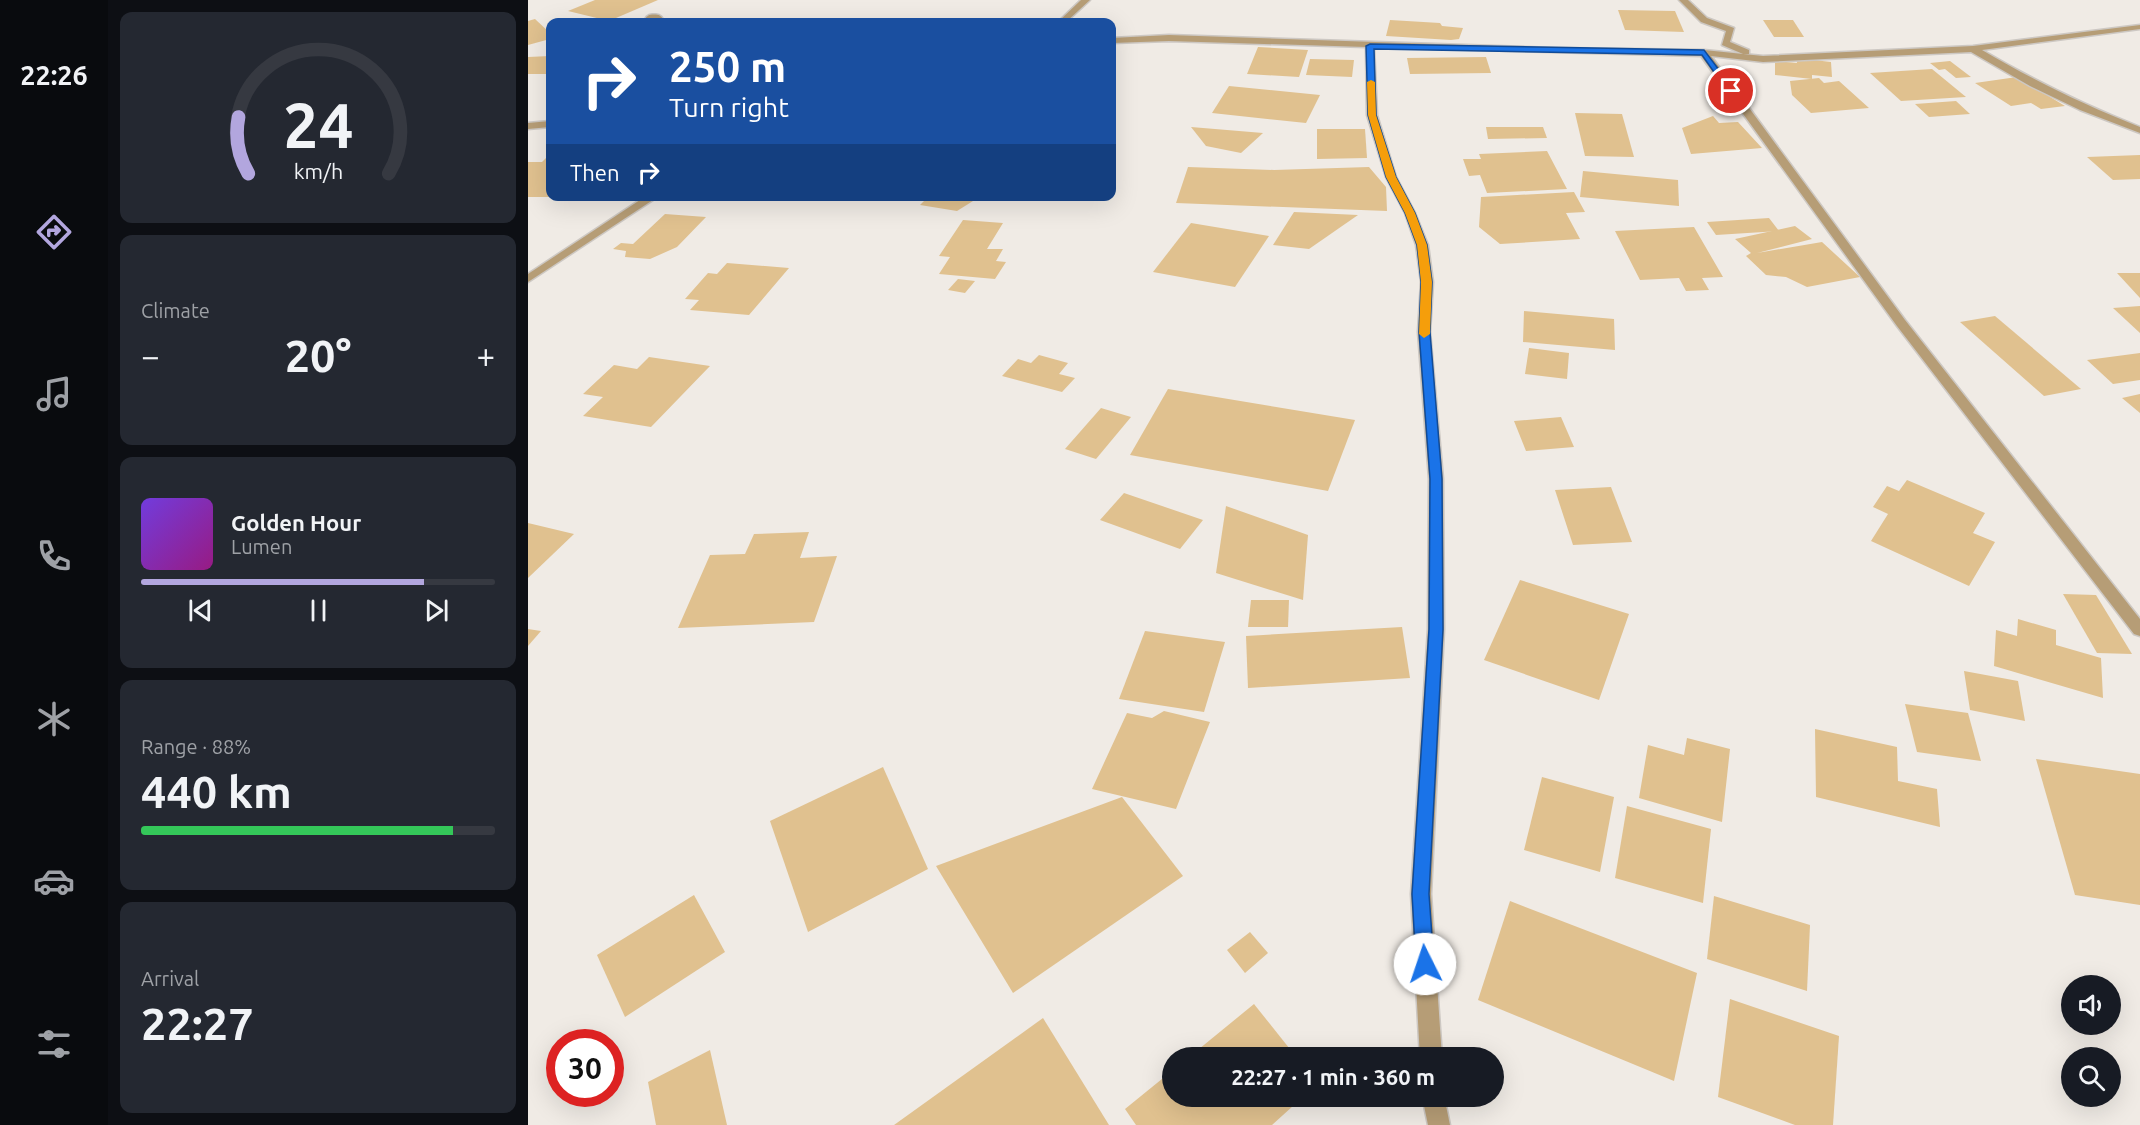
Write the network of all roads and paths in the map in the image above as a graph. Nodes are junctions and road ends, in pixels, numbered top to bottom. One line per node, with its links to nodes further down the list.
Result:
1 (1086, 0): 3 (street)
2 (1683, 0): 9 (street)
3 (1066, 18)
4 (2140, 27): 7 (street)
5 (1116, 40): 6 (street)
6 (1370, 46): 8 (street); 16 (street)
7 (1973, 49): 9 (street); 12 (street)
8 (1704, 53): 9 (street); 15 (street)
9 (1763, 59)
10 (546, 124): 11 (street)
11 (528, 126)
12 (2140, 130)
13 (646, 201): 14 (street)
14 (528, 279)
15 (2140, 630)
16 (1430, 1047)
17 (1435, 1107): 18 (street)
18 (1439, 1125)

